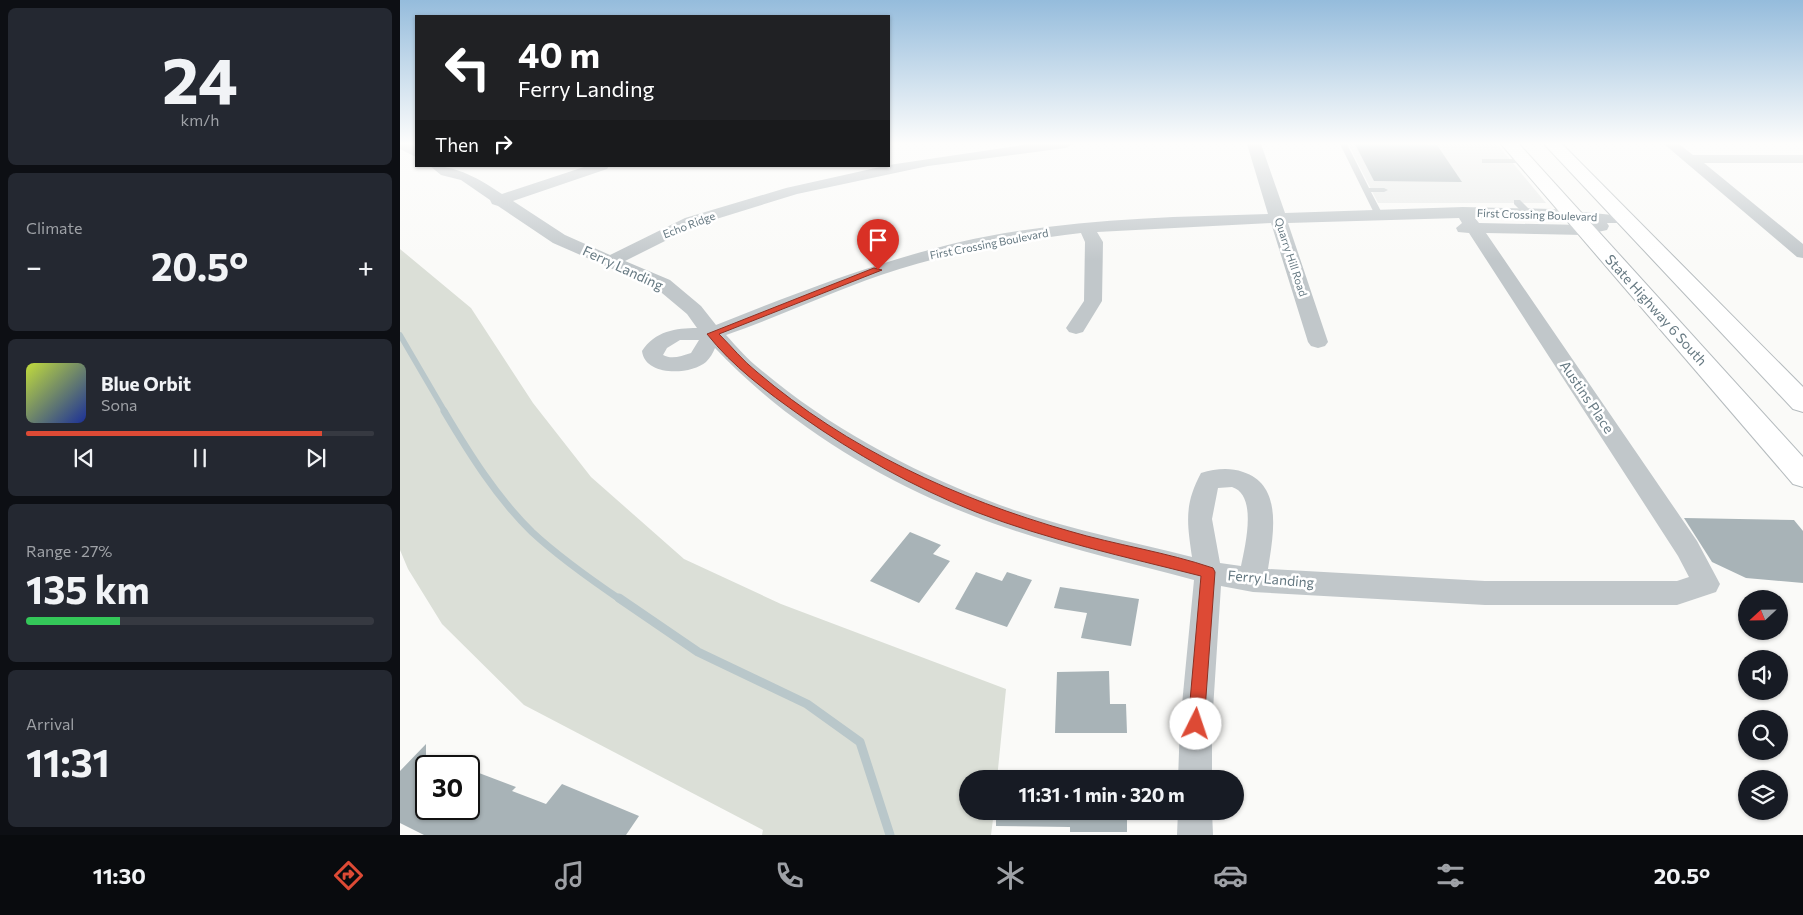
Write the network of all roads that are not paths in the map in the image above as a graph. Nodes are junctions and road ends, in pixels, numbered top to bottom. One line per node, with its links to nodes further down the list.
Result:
1 (478, 183): 11 (street, Ferry Landing)
2 (552, 183): 11 (street)
3 (831, 183): 19 (street, Echo Ridge)
4 (1267, 183): 13 (street, Quarry Hill Road)
5 (1362, 183): 9 (lane)
6 (1544, 183): 16 (main road, State Highway 6 South)
7 (1590, 183): 14 (main road)
8 (1718, 183): 18 (street)
9 (1366, 190): 10 (lane); 12 (lane)
10 (1384, 190)
11 (498, 201): 19 (street, Ferry Landing)
12 (1379, 215): 13 (street, First Crossing Boulevard); 15 (street, First Crossing Boulevard)
13 (1278, 218): 15 (street, First Crossing Boulevard); 17 (street, First Crossing Boulevard); 22 (street, Quarry Hill Road)
14 (1626, 220): 16 (street, First Crossing Boulevard); 23 (main road)
15 (1469, 221): 16 (street, First Crossing Boulevard); 16 (street, First Crossing Boulevard); 27 (street, Austins Place)
16 (1577, 222): 24 (main road, State Highway 6 South)
17 (1086, 226): 20 (street); 21 (street, First Crossing Boulevard)
18 (1803, 253)
19 (611, 261): 21 (street, Ferry Landing)
20 (1076, 328)
21 (712, 334): 25 (street, Ferry Landing)
22 (1318, 342)
23 (1803, 403)
24 (1803, 476)
25 (1208, 572): 26 (street, Ferry Landing); 26 (street); 28 (street)
26 (1252, 580): 27 (street, Ferry Landing)
27 (1706, 584)
28 (1196, 770)
29 (1195, 820): 30 (street)
30 (1194, 835)

